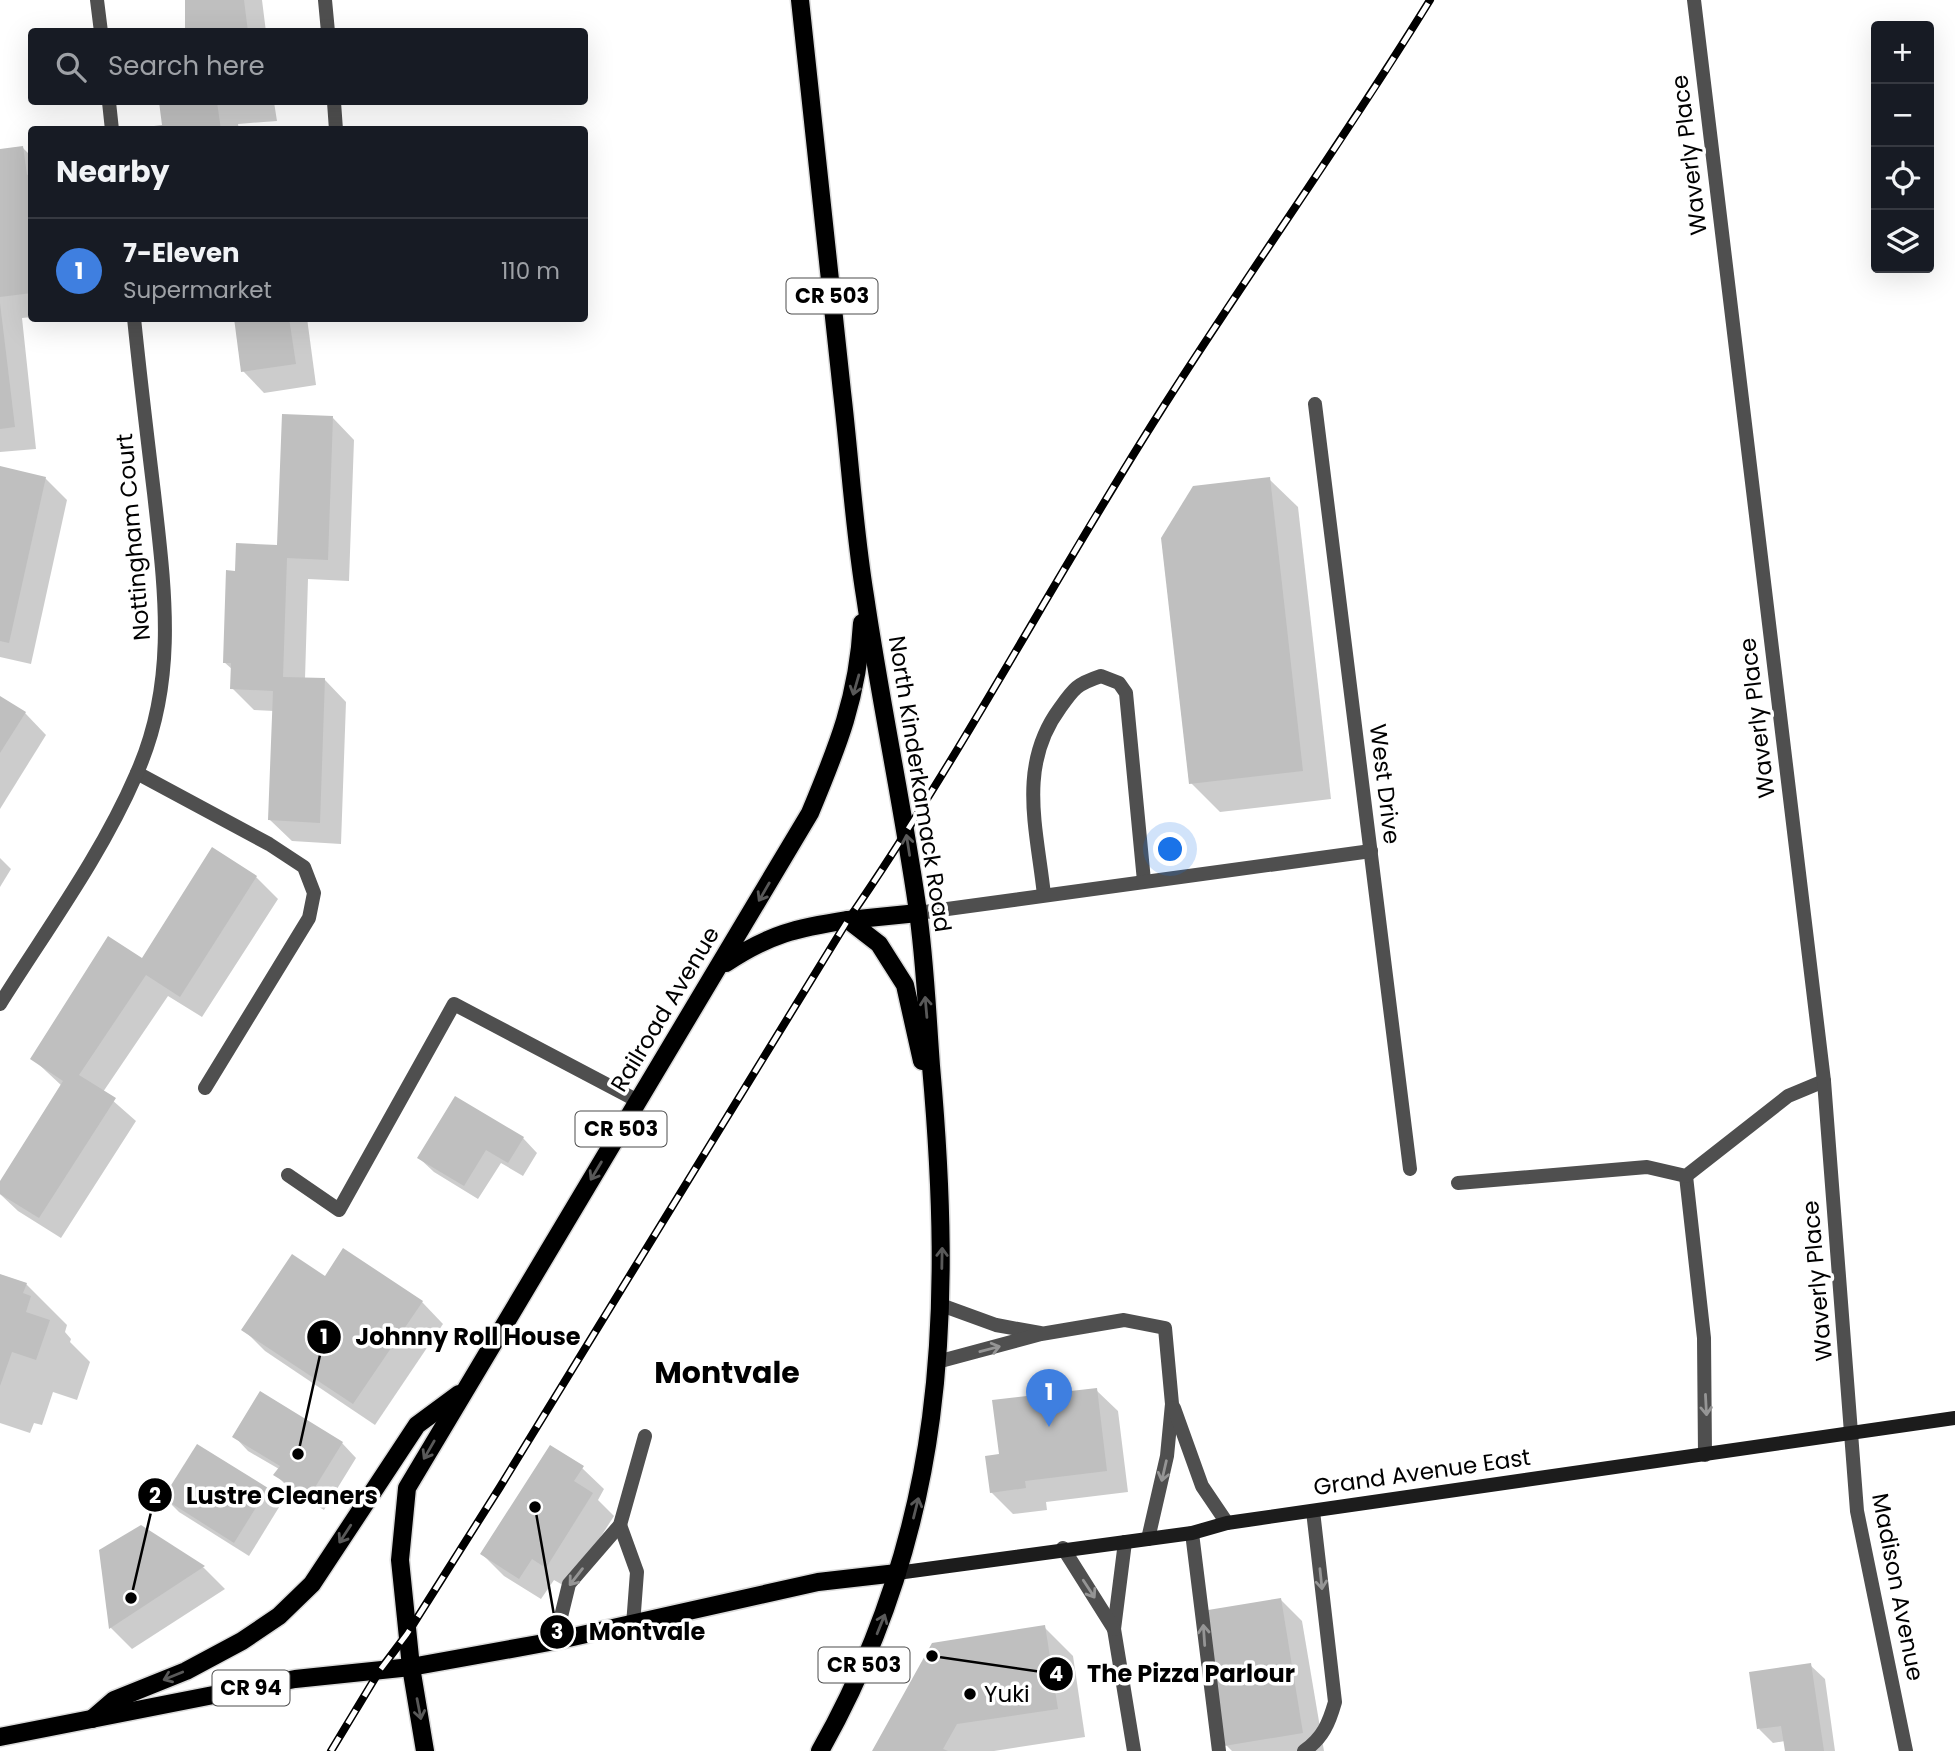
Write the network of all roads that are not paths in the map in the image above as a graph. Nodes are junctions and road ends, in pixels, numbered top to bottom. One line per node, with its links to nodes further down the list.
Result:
1 (97, 0): 5 (street)
2 (326, 0): 6 (street)
3 (800, 0): 13 (main road, North Kinderkamack Road / CR 503)
4 (1694, 0): 22 (street, Waverly Place)
5 (100, 28)
6 (328, 28)
7 (108, 105): 9 (street)
8 (334, 105): 10 (street)
9 (111, 126)
10 (336, 126)
11 (134, 322): 14 (street, Nottingham Court)
12 (1315, 404): 15 (street, West Drive)
13 (864, 593): 18 (main road, North Kinderkamack Road / CR 503, one-way to 13); 20 (main road, Railroad Avenue / CR 503, one-way to 20)
14 (137, 773): 21 (street, Nottingham Court); 23 (street)
15 (1371, 851): 16 (street); 26 (street, West Drive)
16 (1144, 881): 17 (street); 17 (street)
17 (1044, 895): 18 (street)
18 (918, 913): 19 (main road); 25 (main road, North Kinderkamack Road / CR 503, one-way to 18)
19 (848, 920): 20 (main road); 25 (main road)
20 (721, 967): 24 (main road, Railroad Avenue / CR 503)
21 (0, 1004)
22 (1824, 1081): 28 (street); 36 (street, Waverly Place)
23 (205, 1088)
24 (638, 1101): 27 (street); 33 (main road, Railroad Avenue / CR 503, one-way to 33)
25 (937, 1136): 30 (main road, North Kinderkamack Road / CR 503, one-way to 25)
26 (1410, 1169)
27 (288, 1175)
28 (1686, 1176): 29 (street); 38 (street, one-way to 38)
29 (1458, 1183)
30 (941, 1305): 31 (street); 32 (main road, North Kinderkamack Road / CR 503)
31 (1041, 1334): 32 (street, one-way to 31); 34 (street)
32 (937, 1362): 46 (main road, North Kinderkamack Road / CR 503, one-way to 32)
33 (465, 1390): 50 (main road, Railroad Avenue / CR 503, one-way to 50); 51 (main road, one-way to 51)
34 (1172, 1404): 40 (street); 43 (street, one-way to 43)
35 (1955, 1418): 36 (main road, Grand Avenue East / CR 94)
36 (1853, 1431): 38 (main road, Grand Avenue East / CR 94); 58 (street, Madison Avenue)
37 (645, 1436): 41 (street)
38 (1705, 1455): 39 (main road, Grand Avenue East / CR 94)
39 (1313, 1511): 40 (main road, Grand Avenue East / CR 94); 57 (street, one-way to 57)
40 (1227, 1523): 42 (main road, Grand Avenue East / CR 94)
41 (620, 1525): 47 (street); 49 (street, one-way to 49)
42 (1192, 1533): 43 (main road, Grand Avenue East / CR 94); 56 (street, one-way to 42)
43 (1148, 1539): 44 (main road, Grand Avenue East / CR 94)
44 (1125, 1542): 45 (main road, Grand Avenue East / CR 94); 48 (street)
45 (1063, 1549): 46 (main road, Grand Avenue East / CR 94); 48 (street, one-way to 48)
46 (897, 1573): 47 (main road, CR 94); 54 (main road, CR 503, one-way to 46)
47 (633, 1625): 49 (main road, CR 94)
48 (1114, 1629): 55 (street)
49 (555, 1641): 50 (main road, CR 94)
50 (411, 1667): 51 (main road, CR 94); 53 (main road, CR 503, one-way to 53)
51 (92, 1720): 52 (main road, CR 94)
52 (0, 1737)
53 (425, 1751)
54 (820, 1751)
55 (1134, 1751)
56 (1219, 1751)
57 (1304, 1751)
58 (1906, 1751)

